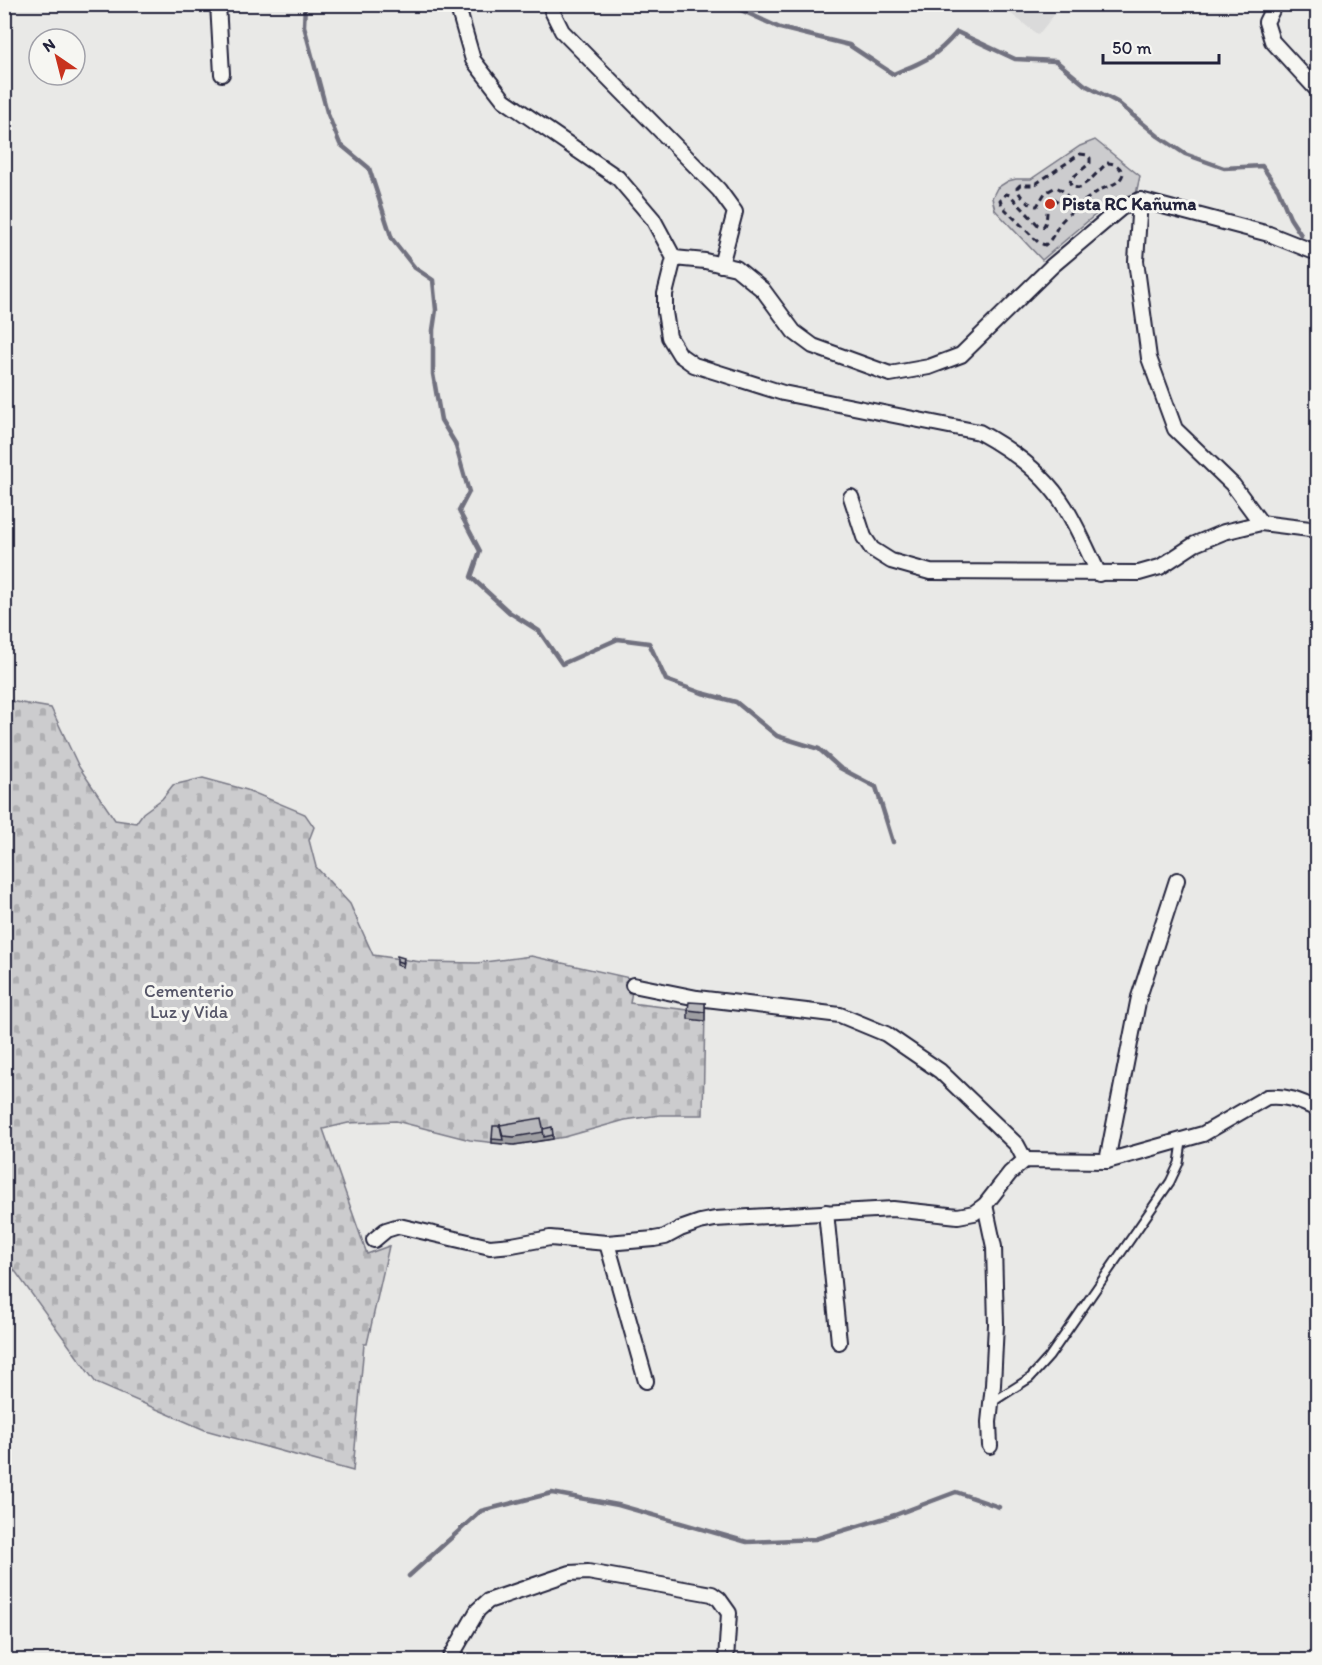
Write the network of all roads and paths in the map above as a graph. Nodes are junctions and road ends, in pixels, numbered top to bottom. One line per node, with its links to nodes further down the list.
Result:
1 (218, 4): 5 (street)
2 (457, 4): 10 (street)
3 (551, 4): 11 (street)
4 (1275, 4): 6 (street)
5 (222, 75)
6 (1317, 91)
7 (1140, 200): 9 (street); 11 (street); 13 (street)
8 (1080, 205): 8 (path)
9 (1317, 245)
10 (674, 258): 11 (street); 15 (street)
11 (721, 265)
12 (850, 497): 15 (street)
13 (1261, 523): 14 (street); 15 (street)
14 (1317, 530)
15 (1099, 573)
16 (1177, 880): 21 (street)
17 (633, 985): 20 (street)
18 (1317, 1110): 19 (street)
19 (1182, 1142): 21 (street); 28 (lane)
20 (1025, 1160): 21 (street); 22 (street)
21 (1107, 1161)
22 (985, 1205): 23 (street); 28 (street)
23 (826, 1212): 25 (street); 26 (street)
24 (374, 1240): 25 (street)
25 (607, 1243): 27 (street)
26 (839, 1342)
27 (646, 1381)
28 (991, 1403): 29 (street)
29 (990, 1446)
30 (449, 1660): 31 (street)
31 (726, 1660)

